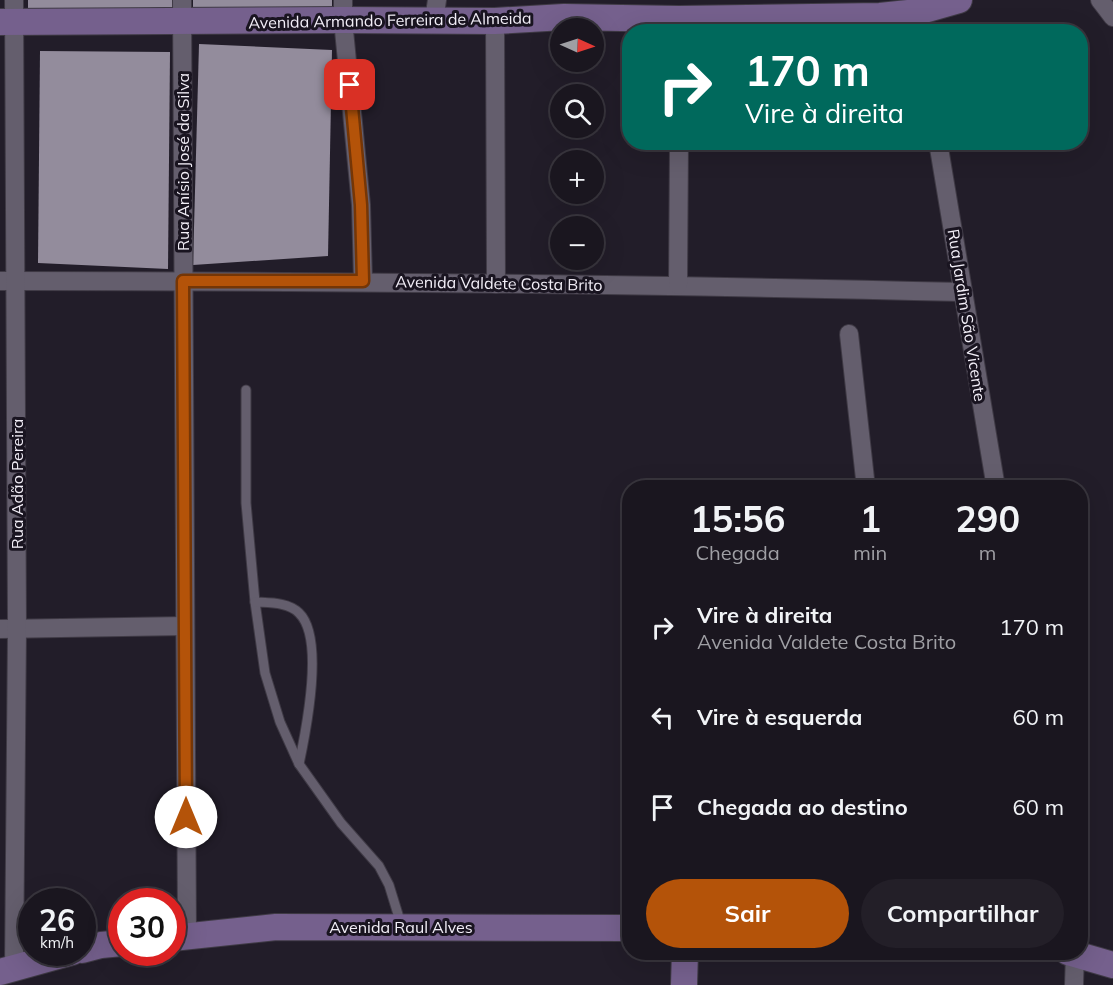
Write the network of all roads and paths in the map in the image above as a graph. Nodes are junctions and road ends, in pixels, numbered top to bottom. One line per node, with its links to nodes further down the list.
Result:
1 (959, 0): 8 (street, Avenida Armando Ferreira de Almeida)
2 (1100, 0): 9 (street)
3 (569, 9): 10 (street, Avenida Armando Ferreira de Almeida); 11 (street, Avenida Armando Ferreira de Almeida)
4 (343, 10): 5 (street, Avenida Armando Ferreira de Almeida); 6 (street, Avenida Armando Ferreira de Almeida); 17 (street)
5 (436, 10): 10 (street, Avenida Armando Ferreira de Almeida)
6 (183, 11): 7 (street, Avenida Armando Ferreira de Almeida); 16 (street, Rua Anísio José da Silva)
7 (9, 15): 15 (street, Rua Adão Pereira)
8 (918, 15): 12 (street, Avenida Armando Ferreira de Almeida)
9 (1113, 16)
10 (495, 21): 18 (street)
11 (672, 24)
12 (701, 24)
13 (679, 150): 19 (street)
14 (939, 150): 20 (street, Rua Jardim São Vicente)
15 (8, 281): 16 (street, Avenida Valdete Costa Brito); 27 (street, Rua Adão Pereira)
16 (183, 281): 17 (street, Avenida Valdete Costa Brito); 26 (street, Rua Anísio José da Silva)
17 (363, 281): 18 (street, Avenida Valdete Costa Brito)
18 (496, 284): 19 (street, Avenida Valdete Costa Brito)
19 (678, 285): 20 (street, Avenida Valdete Costa Brito)
20 (963, 292): 24 (street, Rua Jardim São Vicente)
21 (849, 334): 23 (street)
22 (246, 390): 25 (lane)
23 (865, 480)
24 (995, 480)
25 (255, 602): 28 (lane); 28 (lane)
26 (185, 626): 27 (street); 29 (street, Rua Anísio José da Silva)
27 (9, 629): 37 (street, Rua Adão Pereira)
28 (299, 764): 30 (lane)
29 (180, 888)
30 (401, 926): 31 (street, Avenida Raul Alves); 32 (street, Avenida Raul Alves)
31 (622, 928)
32 (186, 936)
33 (1088, 958): 36 (street)
34 (685, 960): 38 (street)
35 (1072, 960): 39 (street)
36 (1113, 965)
37 (7, 970)
38 (684, 985)
39 (1074, 985)

